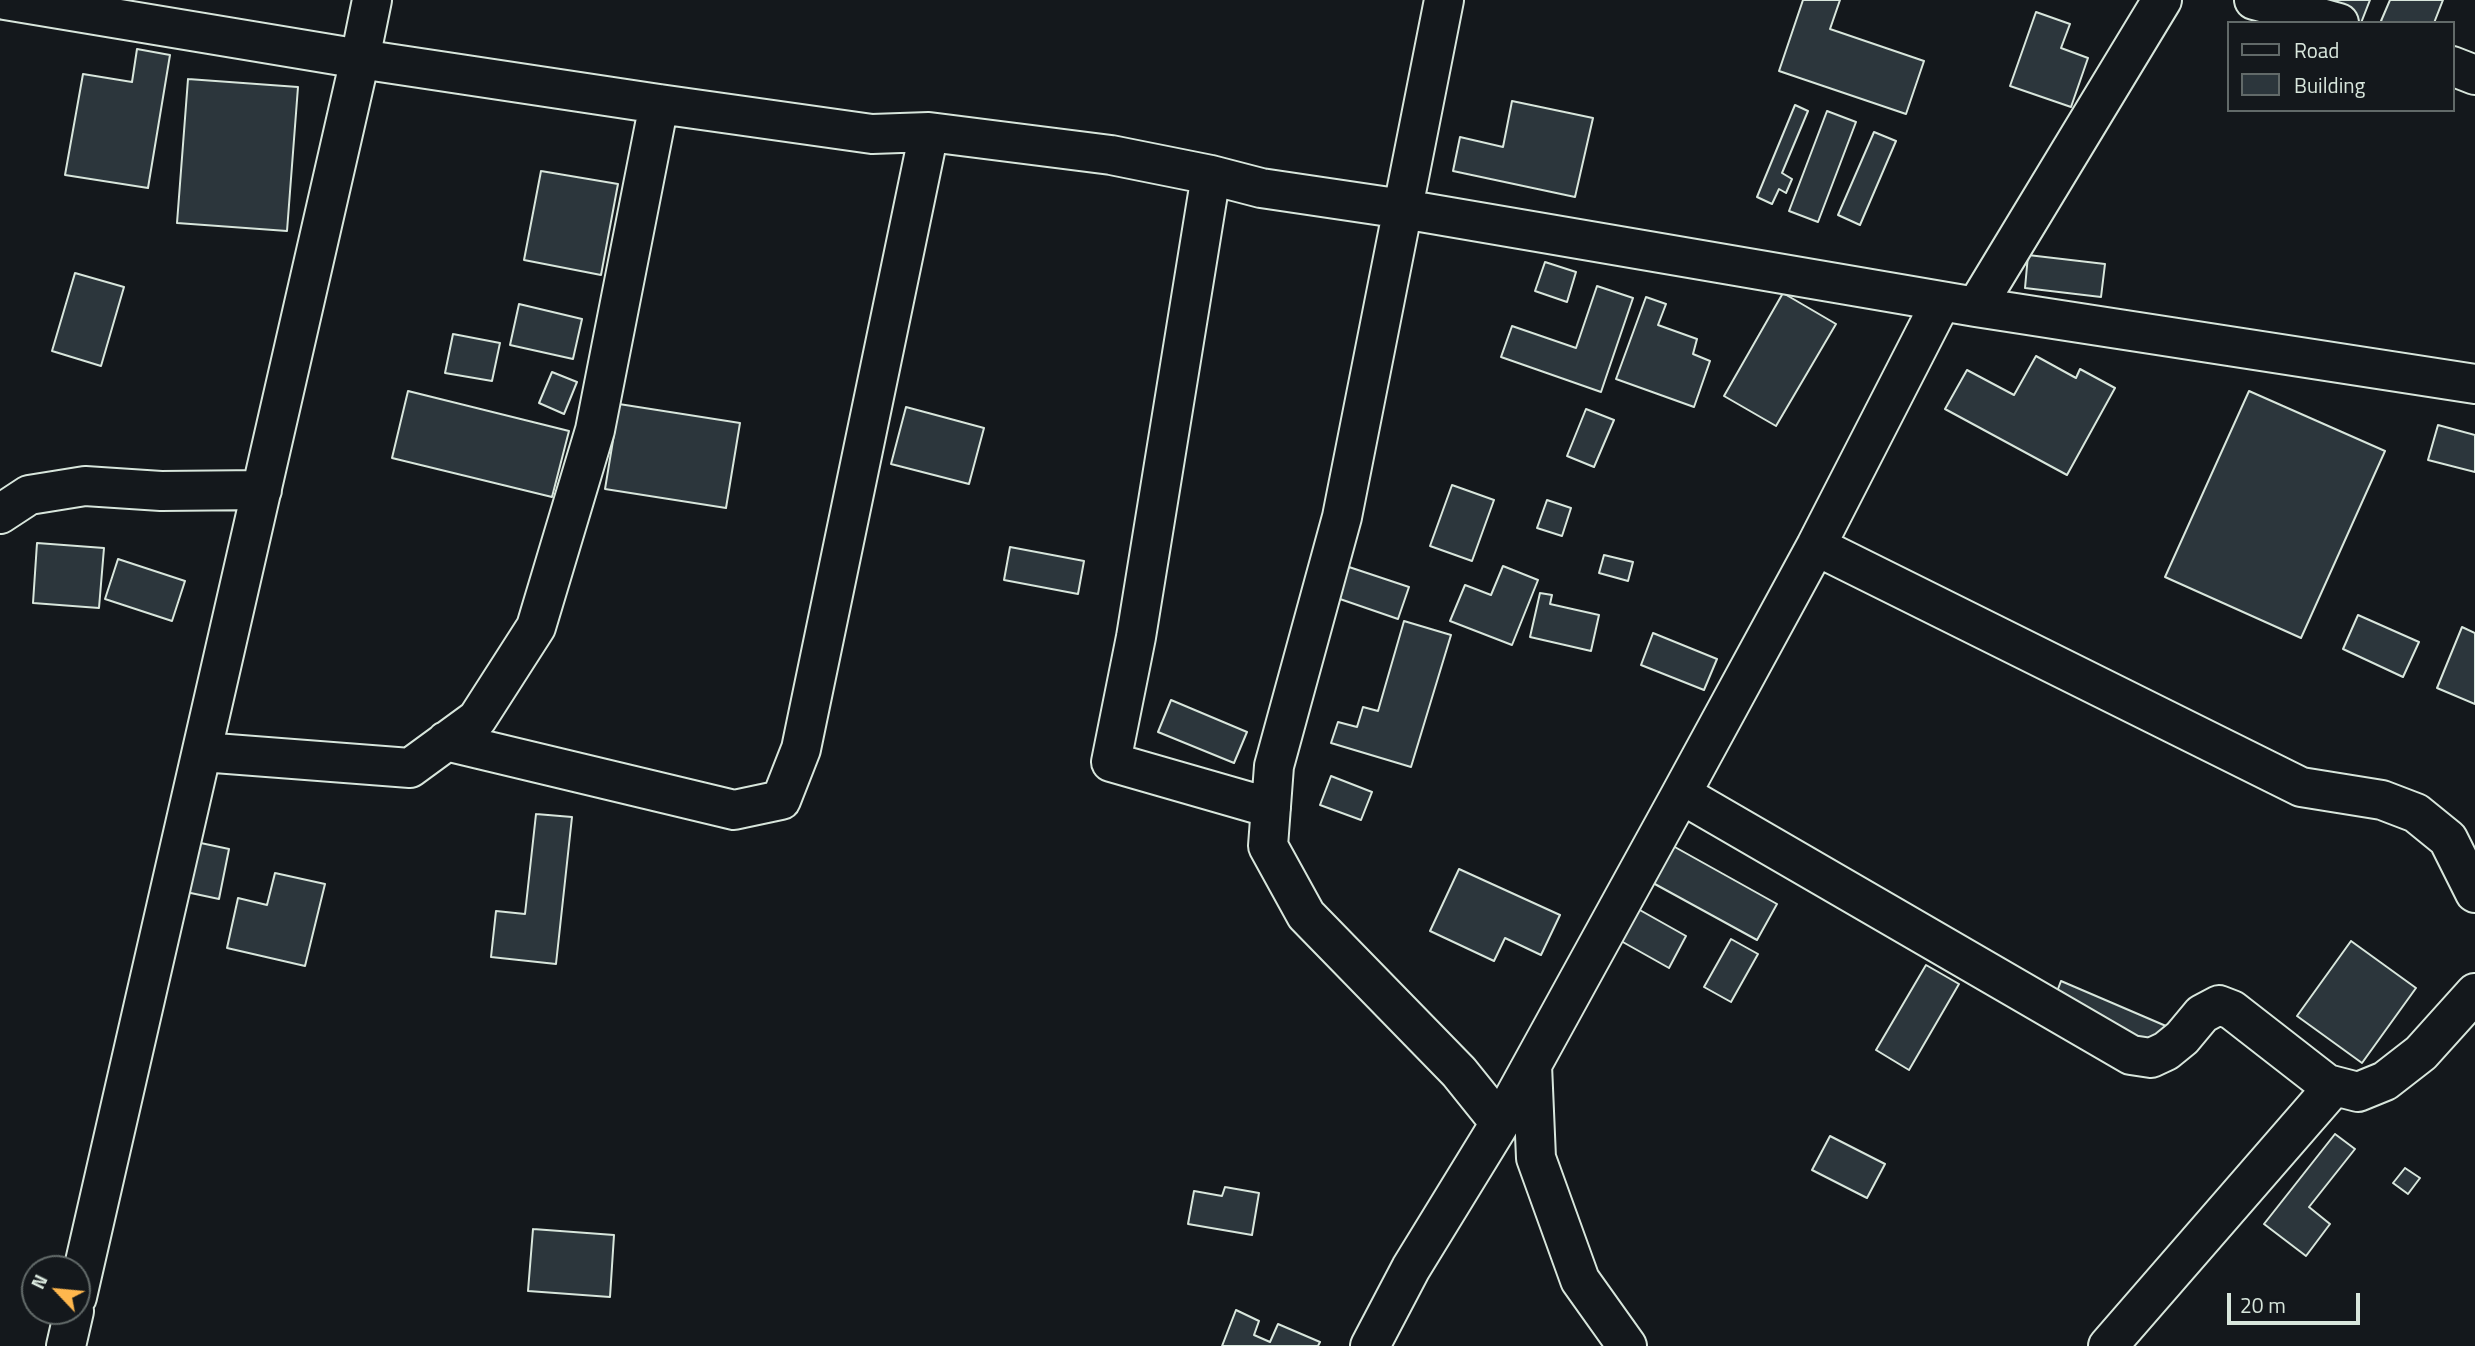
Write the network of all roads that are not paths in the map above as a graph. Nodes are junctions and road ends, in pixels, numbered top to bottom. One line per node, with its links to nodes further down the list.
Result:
1 (5, 0): 7 (street)
2 (372, 0): 7 (street)
3 (1444, 0): 13 (street)
4 (2162, 0): 14 (street)
5 (2254, 0): 6 (street)
6 (2332, 21)
7 (360, 59): 10 (street); 16 (street)
8 (2454, 67): 9 (street)
9 (2475, 75)
10 (659, 104): 11 (street); 19 (street)
11 (929, 132): 12 (street); 19 (street)
12 (1211, 175): 13 (street); 22 (street)
13 (1403, 209): 14 (street); 22 (street)
14 (1958, 304): 15 (street); 18 (street)
15 (2475, 384)
16 (262, 490): 17 (street); 20 (street)
17 (0, 514)
18 (1816, 546): 21 (street); 23 (street)
19 (446, 741): 20 (street)
20 (202, 752): 28 (street)
21 (1681, 794): 25 (street); 26 (street)
22 (1271, 808): 27 (street)
23 (2475, 893)
24 (2475, 993): 26 (street)
25 (1532, 1065): 27 (street); 32 (street)
26 (2334, 1086): 33 (street)
27 (1500, 1123): 31 (street)
28 (87, 1255)
29 (71, 1325): 30 (street)
30 (66, 1346)
31 (1370, 1346)
32 (1627, 1346)
33 (2108, 1346)

